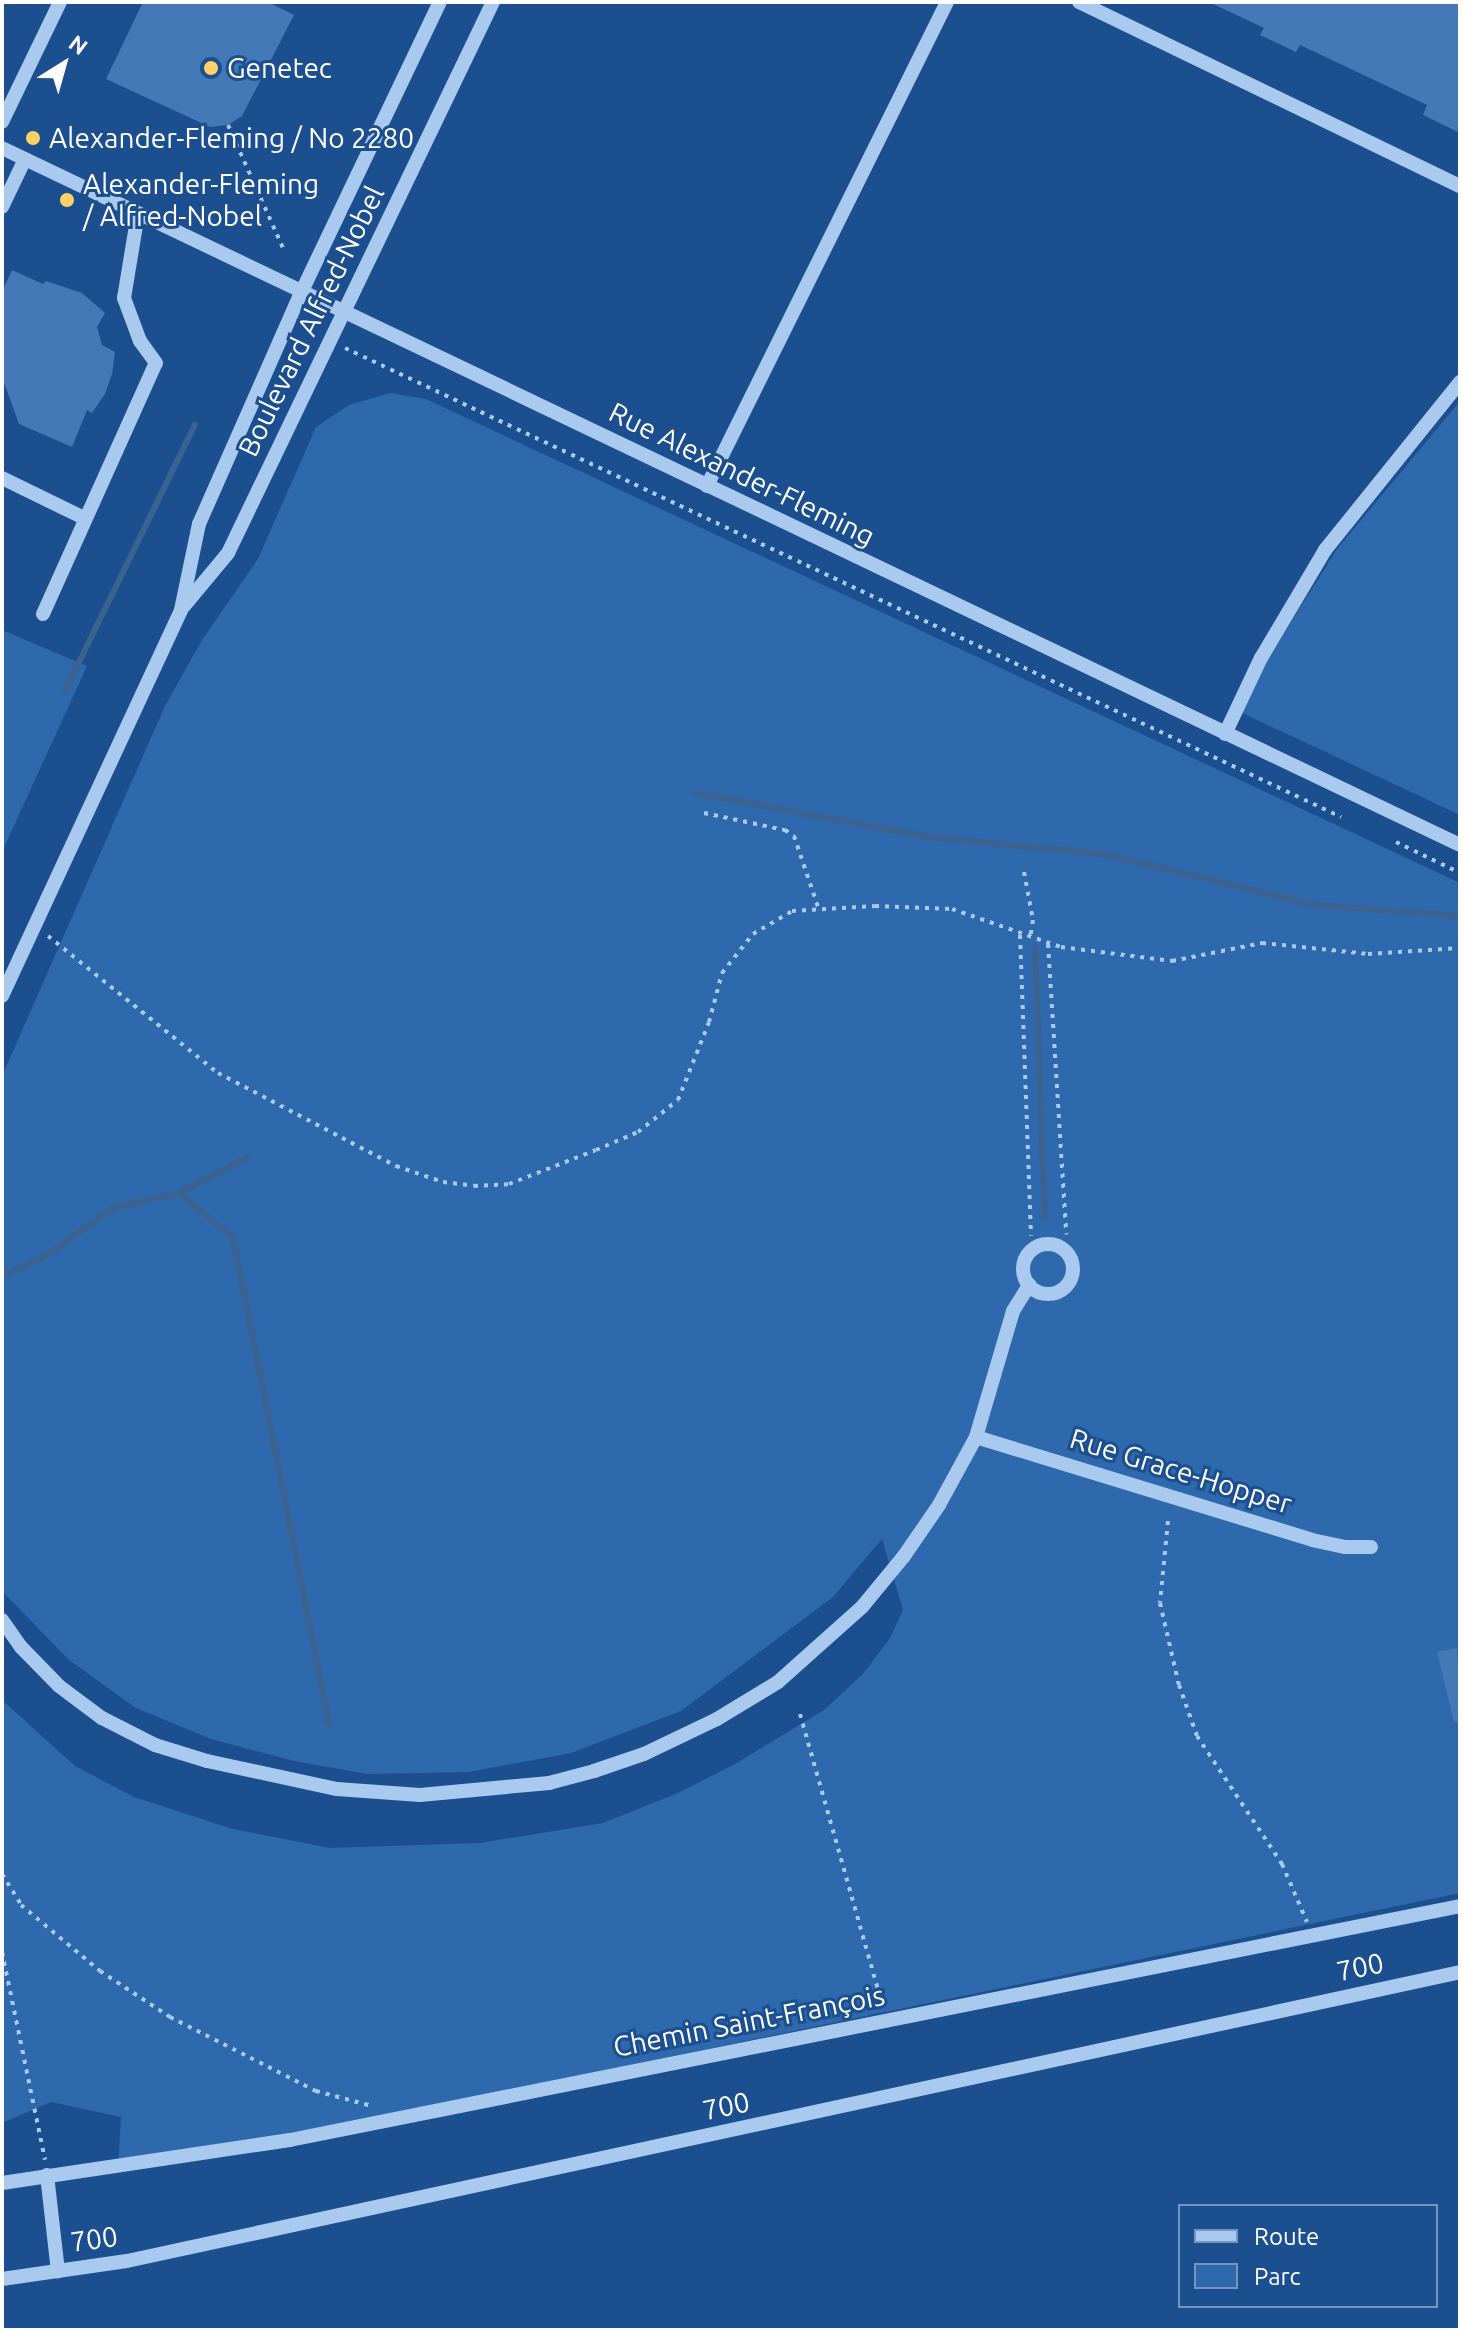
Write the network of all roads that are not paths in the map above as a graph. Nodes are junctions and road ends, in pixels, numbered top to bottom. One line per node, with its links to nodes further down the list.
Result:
1 (60, 2): 6 (street)
2 (440, 2): 12 (street, Boulevard Alfred-Nobel)
3 (493, 2): 13 (street, Boulevard Alfred-Nobel)
4 (947, 2): 16 (street)
5 (1079, 2): 9 (street)
6 (2, 122)
7 (2, 148): 8 (street, Rue Alexander-Fleming)
8 (25, 159): 10 (street); 11 (street, Rue Alexander-Fleming)
9 (1460, 186)
10 (2, 207)
11 (138, 213): 12 (street, Rue Alexander-Fleming); 17 (street)
12 (302, 291): 13 (street, Rue Alexander-Fleming); 18 (street, Boulevard Alfred-Nobel)
13 (345, 311): 16 (street, Rue Alexander-Fleming); 18 (street, Boulevard Alfred-Nobel)
14 (1460, 382): 20 (street)
15 (2, 478): 17 (street)
16 (707, 486): 20 (street, Rue Alexander-Fleming)
17 (86, 519): 19 (street)
18 (181, 610): 22 (street, Boulevard Alfred-Nobel)
19 (43, 614)
20 (1225, 734): 21 (street, Rue Alexander-Fleming)
21 (1460, 845)
22 (2, 996)
23 (1029, 1285): 24 (street)
24 (976, 1437): 25 (street, Rue Grace-Hopper); 26 (street)
25 (1371, 1547)
26 (2, 1620)
27 (1460, 1906): 29 (street, Chemin Saint-François)
28 (1460, 1972): 31 (street, 700)
29 (47, 2175): 30 (street, Chemin Saint-François); 31 (street)
30 (2, 2183)
31 (58, 2271): 32 (street, 700)
32 (2, 2279)

